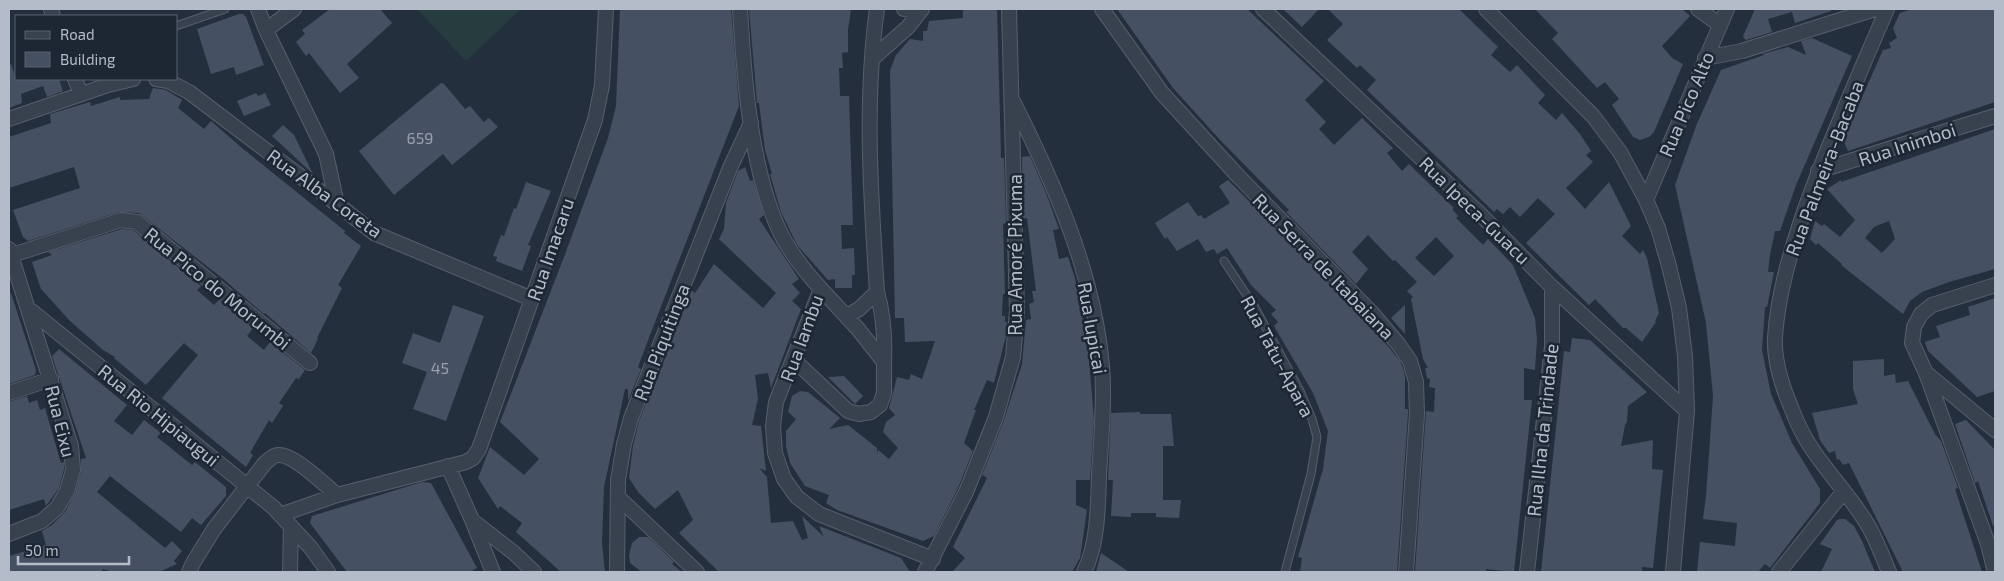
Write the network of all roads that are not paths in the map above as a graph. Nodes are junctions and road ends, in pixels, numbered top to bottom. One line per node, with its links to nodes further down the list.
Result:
1 (225, 9): 17 (lane)
2 (258, 9): 19 (street)
3 (294, 9): 19 (street)
4 (606, 9): 41 (street, Rua Imacaru)
5 (740, 9): 29 (street, Rua Iambu)
6 (877, 9): 21 (street)
7 (904, 9): 16 (street)
8 (1009, 9): 26 (street, Rua Amoré Pixuma)
9 (1102, 9): 72 (street, Rua Serra de Itabaiana)
10 (1263, 9): 38 (street, Rua Ipeca-Guacu)
11 (1486, 9): 33 (street)
12 (1698, 9): 18 (street)
13 (1727, 9): 18 (street, Rua Pico Alto)
14 (1875, 9): 20 (street)
15 (1887, 9): 31 (street, Rua Palmeira-Bacaba)
16 (921, 11): 21 (street)
17 (178, 25)
18 (1720, 25): 20 (street, Rua Pico Alto)
19 (266, 30): 30 (street)
20 (1705, 58): 33 (street, Rua Pico Alto)
21 (872, 59): 40 (street)
22 (75, 80): 25 (street)
23 (130, 80): 25 (street)
24 (162, 80): 32 (street, Rua Alba Coreta)
25 (81, 94): 28 (street)
26 (1011, 96): 61 (street, Rua Amoré Pixuma); 70 (street, Rua Iupicai)
27 (1995, 116): 31 (street, Rua Inimboi)
28 (9, 119)
29 (751, 123): 39 (street, Rua Iambu); 56 (street, Rua Piquitinga)
30 (326, 154): 32 (street); 34 (street)
31 (1818, 171): 54 (street, Rua Palmeira-Bacaba)
32 (305, 180): 34 (street, Rua Alba Coreta)
33 (1646, 200): 50 (street)
34 (337, 204): 41 (street, Rua Alba Coreta)
35 (10, 253): 42 (street); 46 (street, Rua Pico do Morumbi)
36 (1224, 261): 71 (lane, Rua Tatu-Apara)
37 (1995, 285): 47 (street)
38 (1552, 287): 50 (street, Rua Ipeca-Guacu); 73 (street, Rua Ilha da Trindade)
39 (821, 289): 43 (street); 44 (street, Rua Iambu)
40 (877, 292): 43 (street); 45 (street)
41 (532, 299): 52 (street, Rua Imacaru)
42 (29, 309): 48 (street, Rua Eixu); 53 (street, Rua Rio Hipiaugui)
43 (847, 316): 45 (street)
44 (794, 360): 45 (street); 61 (street, Rua Iambu)
45 (884, 362)
46 (310, 363)
47 (1926, 373): 51 (street); 77 (street)
48 (51, 378): 49 (street); 60 (street, Rua Eixu)
49 (9, 393)
50 (1687, 411): 74 (street)
51 (1995, 430)
52 (448, 466): 55 (street, Rua Imacaru); 58 (street)
53 (246, 486): 55 (street); 57 (street, Rua Rio Hipiaugui); 62 (street)
54 (1844, 491): 75 (street); 76 (street, Rua Palmeira-Bacaba)
55 (337, 495): 57 (street, Rua Imacaru)
56 (618, 497): 67 (street, Rua Piquitinga); 68 (street)
57 (280, 515): 59 (street, Rua Rio Hipiaugui)
58 (472, 520): 65 (street); 66 (street)
59 (291, 526): 63 (street); 64 (street, Rua Rio Hipiaugui)
60 (9, 534)
61 (933, 559): 69 (street, Rua Amoré Pixuma)
62 (189, 572)
63 (290, 572)
64 (328, 572)
65 (493, 572)
66 (534, 572)
67 (617, 572)
68 (697, 572)
69 (925, 572)
70 (1084, 572)
71 (1285, 572)
72 (1406, 572)
73 (1527, 572)
74 (1673, 572)
75 (1779, 572)
76 (1888, 572)
77 (1995, 572)

